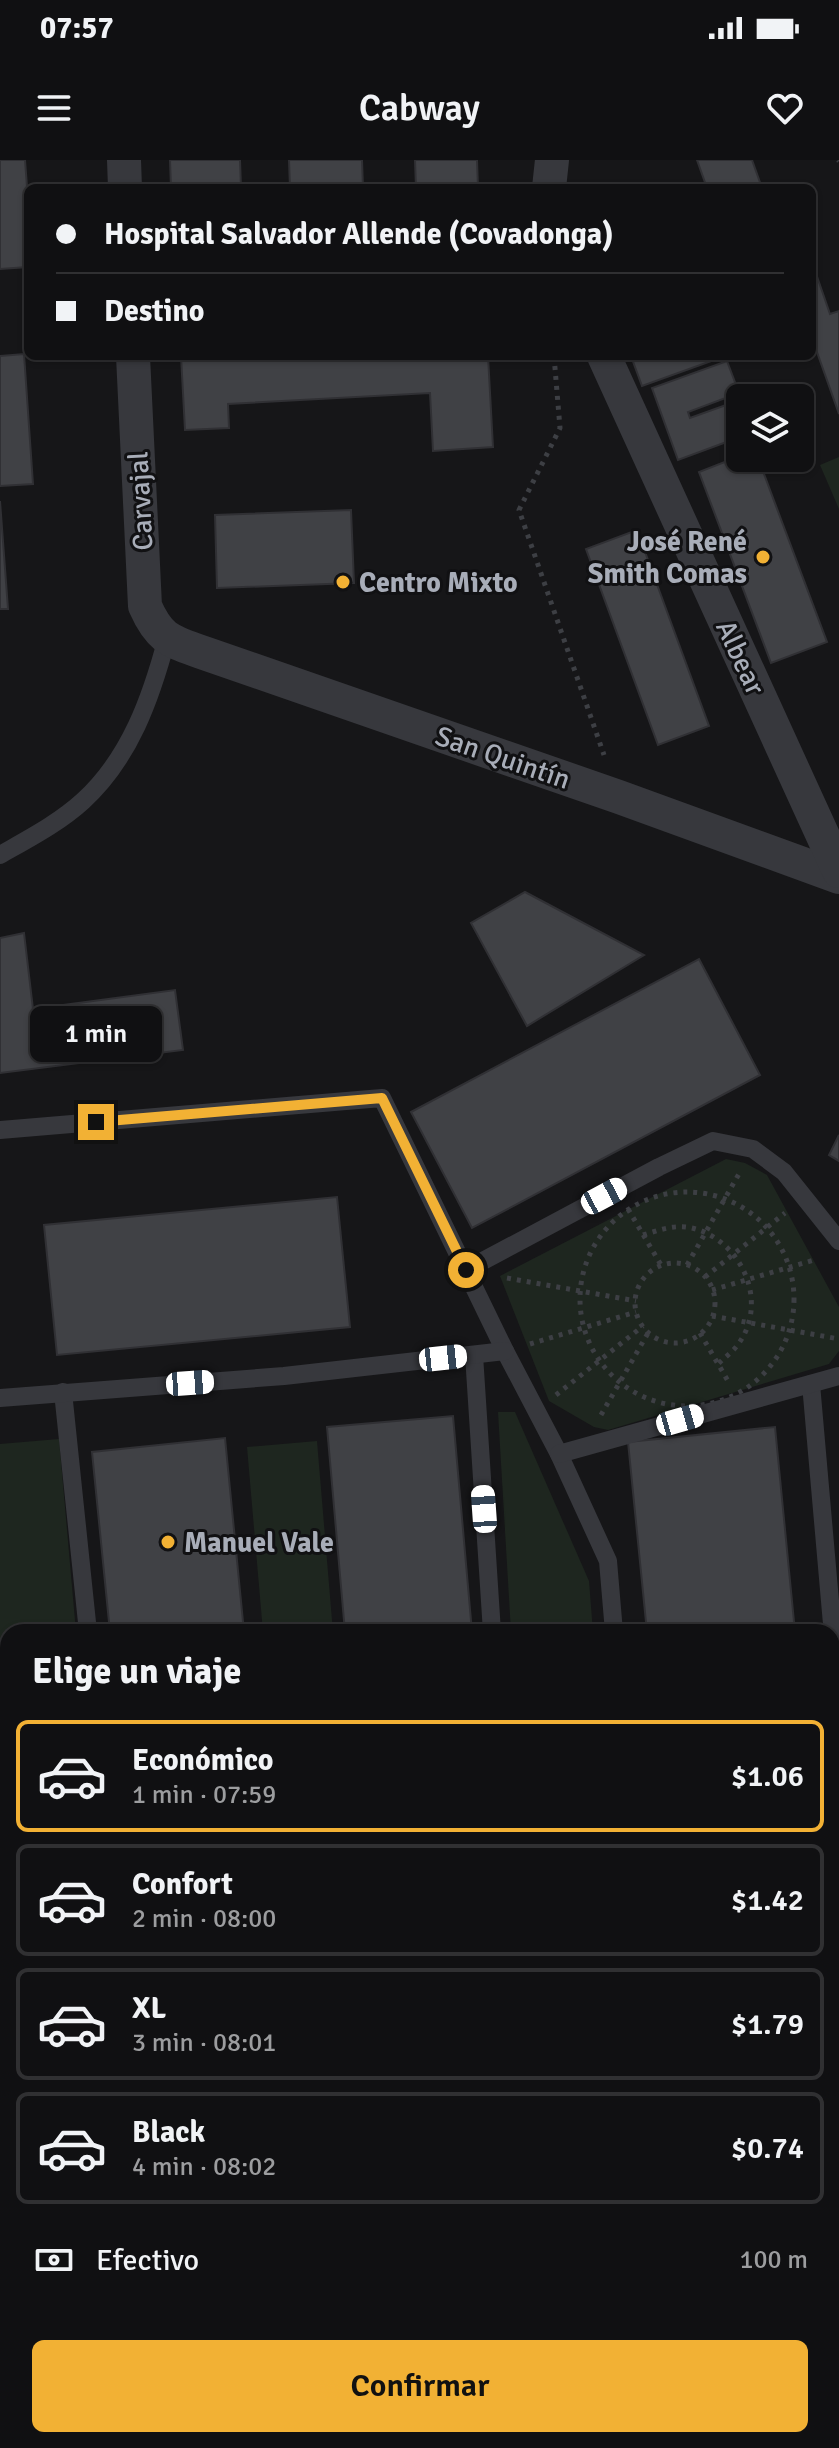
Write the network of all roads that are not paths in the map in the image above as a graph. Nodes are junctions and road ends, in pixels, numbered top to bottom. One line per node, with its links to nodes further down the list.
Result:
1 (124, 160): 3 (street)
2 (552, 160): 4 (street)
3 (125, 184)
4 (549, 184)
5 (133, 360): 7 (street, Carvajal)
6 (606, 360): 9 (street, Albear)
7 (167, 638): 8 (lane); 9 (street, San Quintín)
8 (0, 855)
9 (839, 874)
10 (0, 1130): 12 (lane)
11 (839, 1241): 12 (lane)
12 (466, 1270): 13 (lane)
13 (505, 1351): 14 (lane); 19 (lane)
14 (474, 1355): 17 (lane); 21 (lane)
15 (839, 1376): 16 (lane)
16 (811, 1384): 19 (lane); 23 (lane)
17 (63, 1392): 18 (lane); 20 (lane)
18 (0, 1398)
19 (559, 1454): 22 (lane)
20 (87, 1624)
21 (491, 1624)
22 (613, 1624)
23 (832, 1624)

